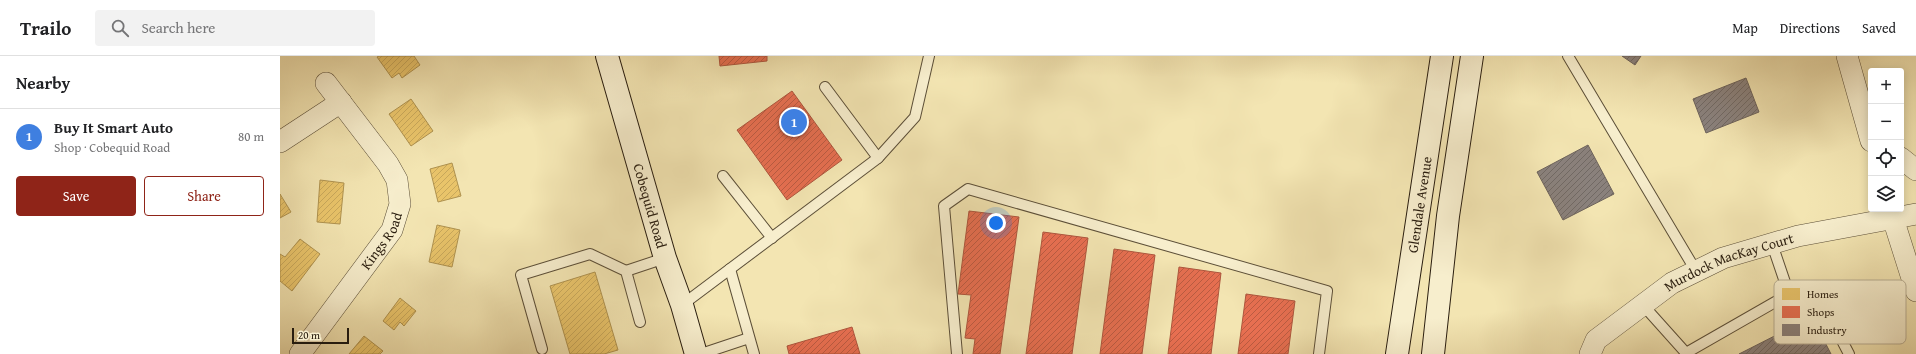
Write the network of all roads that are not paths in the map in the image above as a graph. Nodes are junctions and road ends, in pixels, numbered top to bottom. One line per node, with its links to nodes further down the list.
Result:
1 (607, 56): 21 (main road, Cobequid Road)
2 (928, 56): 13 (lane)
3 (1442, 56): 40 (main road, Glendale Avenue)
4 (1472, 56): 41 (main road)
5 (1568, 56): 24 (lane)
6 (1847, 56): 10 (street)
7 (326, 83): 9 (street, Kings Road)
8 (825, 87): 13 (lane)
9 (340, 102): 12 (street); 34 (street, Kings Road)
10 (1866, 114): 11 (street)
11 (1871, 140)
12 (280, 142)
13 (878, 158): 19 (lane)
14 (1904, 160): 15 (street)
15 (1916, 170)
16 (723, 176): 19 (lane)
17 (1891, 214): 18 (street, Murdock MacKay Court); 20 (street, Murdock MacKay Court); 26 (street)
18 (1916, 214)
19 (772, 238): 22 (lane)
20 (1772, 244): 24 (street, Murdock MacKay Court); 25 (lane)
21 (665, 258): 23 (lane); 28 (main road, Cobequid Road)
22 (730, 269): 28 (lane); 31 (lane)
23 (626, 271): 30 (lane); 33 (lane)
24 (1696, 271): 29 (street, Murdock MacKay Court)
25 (1784, 280)
26 (1916, 291)
27 (1774, 303): 43 (lane)
28 (682, 305): 35 (main road, Cobequid Road)
29 (1643, 305): 42 (street, Murdock MacKay Court); 43 (lane)
30 (640, 322)
31 (749, 338): 36 (lane); 37 (lane)
32 (1844, 344): 44 (lane)
33 (542, 349)
34 (300, 354)
35 (696, 354)
36 (701, 354)
37 (754, 354)
38 (957, 354): 39 (lane)
39 (1319, 354)
40 (1397, 354)
41 (1433, 354)
42 (1590, 354)
43 (1686, 354)
44 (1849, 354)

